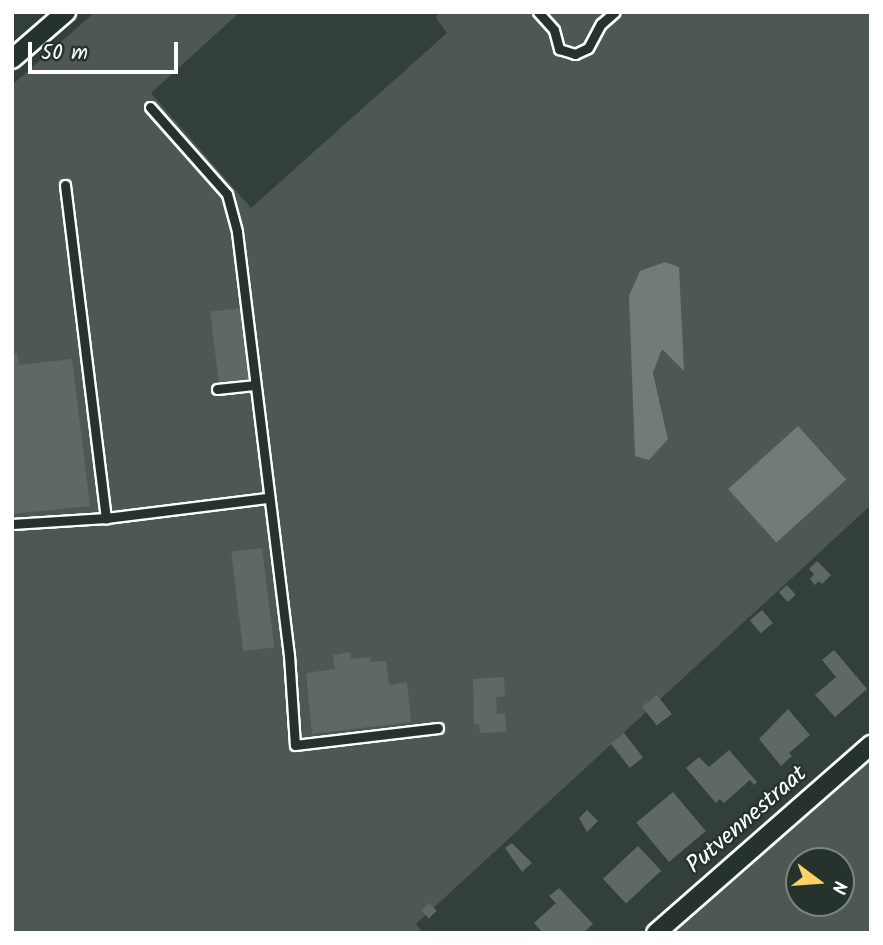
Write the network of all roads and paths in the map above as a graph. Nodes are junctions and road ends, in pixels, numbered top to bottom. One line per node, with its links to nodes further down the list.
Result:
1 (66, 12): 4 (street)
2 (538, 12): 3 (lane)
3 (615, 12)
4 (12, 59)
5 (150, 107): 7 (lane)
6 (65, 185): 10 (lane)
7 (254, 385): 8 (lane); 9 (lane)
8 (217, 389)
9 (267, 498): 10 (lane); 12 (lane)
10 (106, 518): 11 (lane)
11 (12, 524)
12 (438, 727)
13 (871, 745): 14 (street, Putvennestraat)
14 (656, 933)

